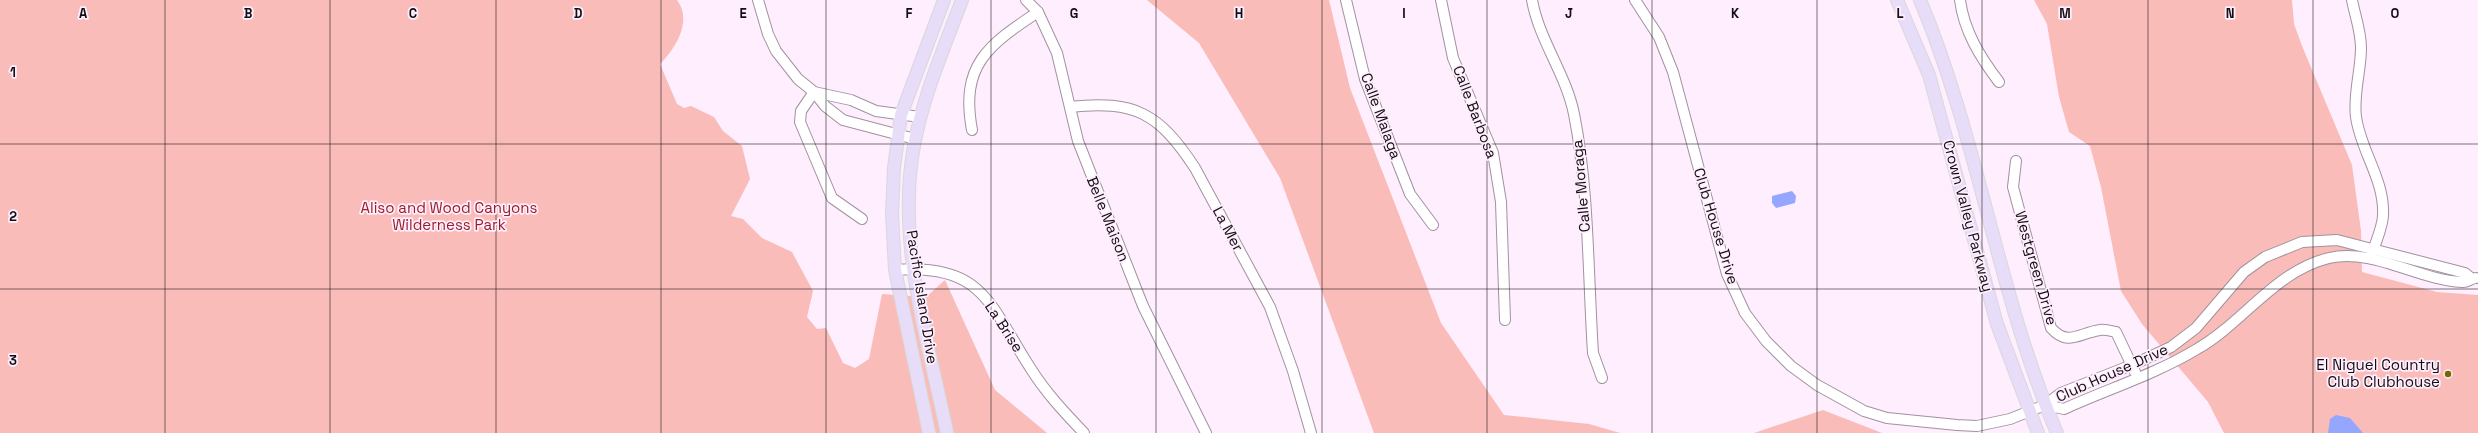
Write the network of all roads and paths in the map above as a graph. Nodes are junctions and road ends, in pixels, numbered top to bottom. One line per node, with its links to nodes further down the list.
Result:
1 (758, 0): 15 (street)
2 (944, 0): 17 (main road, Pacific Island Drive)
3 (962, 0): 18 (main road, Pacific Island Drive)
4 (1026, 0): 13 (street, Belle Maison)
5 (1346, 0): 24 (street, Calle Malaga)
6 (1441, 0): 30 (street, Calle Barbosa)
7 (1532, 0): 33 (street, Calle Moraga)
8 (1635, 0): 35 (street, Club House Drive)
9 (1897, 0): 35 (main road, Crown Valley Parkway)
10 (1920, 0): 34 (main road, Crown Valley Parkway)
11 (1960, 0): 14 (street)
12 (2352, 0): 25 (street)
13 (1038, 12): 16 (street, Belle Maison); 19 (street)
14 (1999, 82)
15 (814, 92): 17 (street); 20 (street); 23 (street)
16 (1070, 107): 39 (street, Belle Maison); 40 (street, La Mer)
17 (901, 115): 18 (street); 20 (main road, Pacific Island Drive)
18 (920, 117): 21 (main road, Pacific Island Drive)
19 (972, 130)
20 (899, 134): 21 (street); 28 (main road, Pacific Island Drive)
21 (916, 139): 27 (main road, Pacific Island Drive)
22 (2016, 161): 31 (street, Westgreen Drive)
23 (862, 219)
24 (1434, 225)
25 (2374, 248): 26 (street); 29 (street, Club House Drive); 31 (street, Club House Drive)
26 (2371, 260): 29 (street, Club House Drive); 32 (street, Club House Drive)
27 (914, 269): 28 (street, La Brise); 37 (main road, Pacific Island Drive); 38 (street, La Brise)
28 (895, 270): 36 (main road, Pacific Island Drive)
29 (2475, 278)
30 (1505, 320)
31 (2132, 366): 32 (street, Westgreen Drive); 34 (street, Club House Drive)
32 (2138, 377): 34 (street, Club House Drive)
33 (1602, 378)
34 (2045, 405): 35 (street, Club House Drive); 42 (main road, Crown Valley Parkway)
35 (2029, 412): 41 (main road, Crown Valley Parkway)
36 (929, 433)
37 (947, 433)
38 (1084, 433)
39 (1206, 433)
40 (1311, 433)
41 (2038, 433)
42 (2057, 433)

